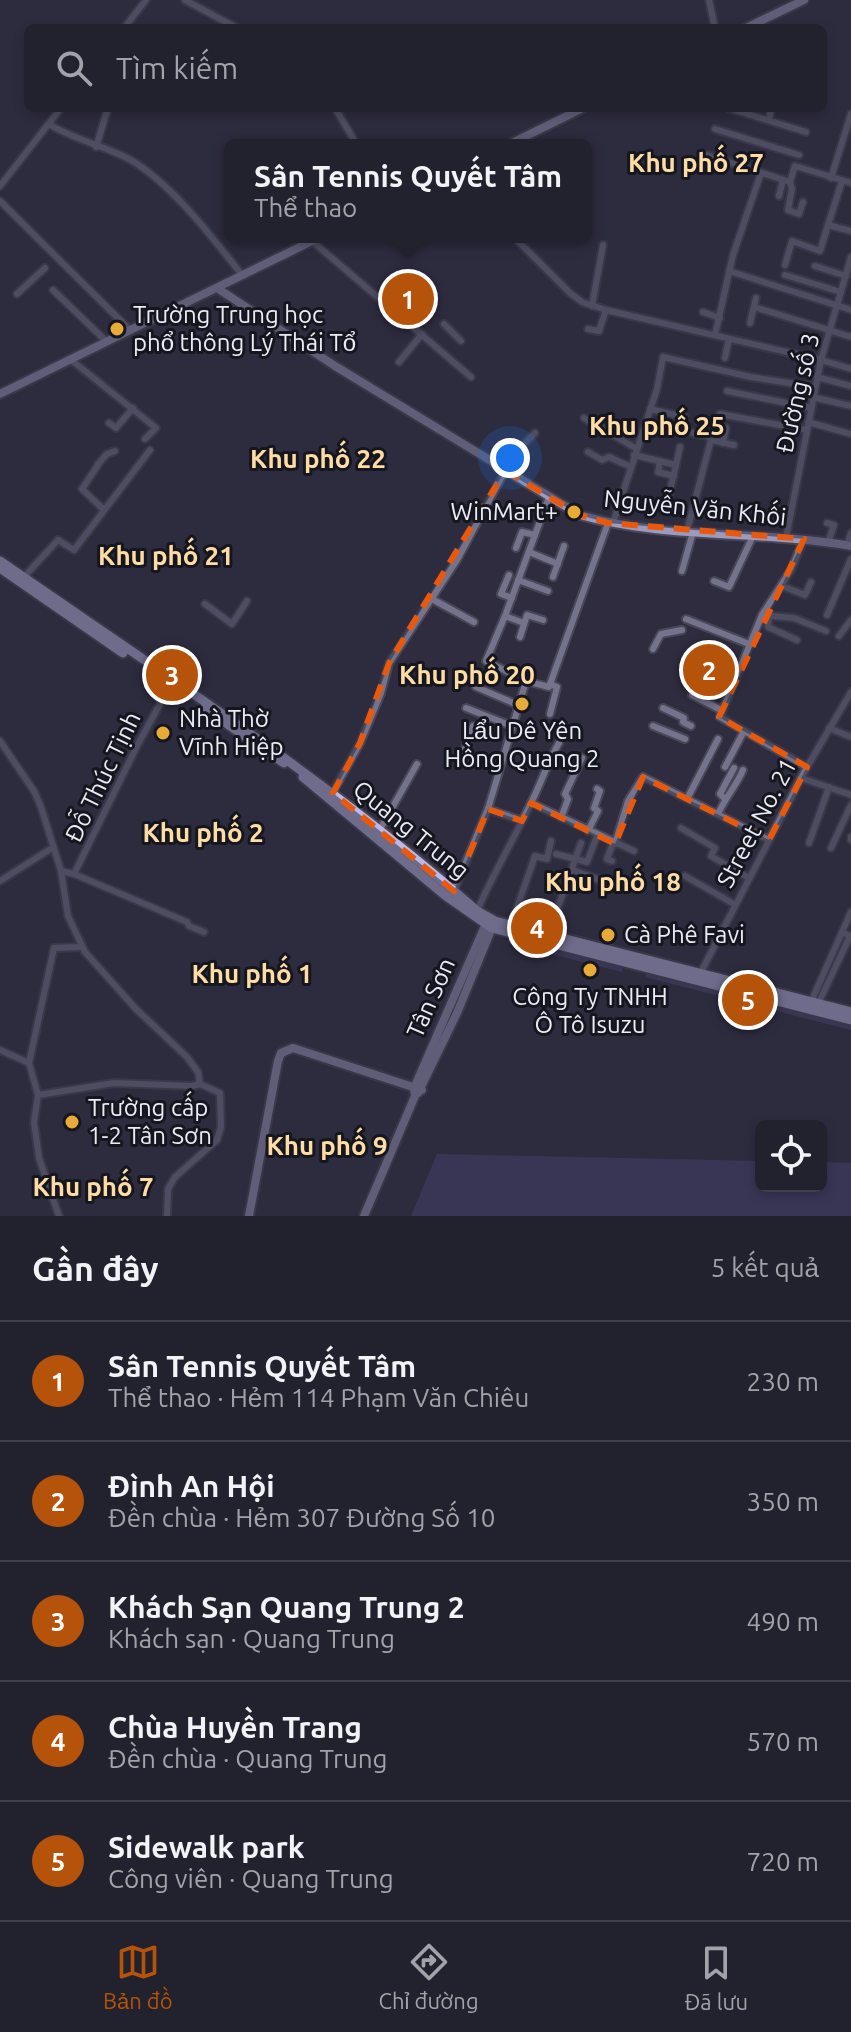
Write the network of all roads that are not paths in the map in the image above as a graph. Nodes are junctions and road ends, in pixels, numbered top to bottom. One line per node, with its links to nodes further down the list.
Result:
1 (146, 0): 5 (street)
2 (185, 0): 6 (street)
3 (709, 0): 7 (street)
4 (804, 0): 8 (street)
5 (127, 24)
6 (230, 24)
7 (714, 24)
8 (754, 24)
9 (58, 112): 17 (street)
10 (107, 112): 22 (street)
11 (337, 112): 20 (street)
12 (575, 112): 21 (street)
13 (742, 112): 16 (street)
14 (770, 112): 16 (street)
15 (851, 114): 26 (street)
16 (769, 120): 19 (street)
17 (49, 124): 22 (street); 30 (street)
18 (715, 129): 24 (street)
19 (806, 132)
20 (353, 139)
21 (520, 139)
22 (96, 147): 45 (street)
23 (707, 155): 25 (street)
24 (799, 155)
25 (761, 173): 27 (street); 44 (street)
26 (831, 178): 27 (street); 28 (street)
27 (787, 181): 31 (street); 33 (street)
28 (842, 181): 29 (street); 34 (street)
29 (851, 183)
30 (0, 186)
31 (779, 196)
32 (0, 201): 63 (street)
33 (803, 202)
34 (828, 225): 35 (street); 41 (street)
35 (851, 231)
36 (308, 243): 45 (street)
37 (320, 243): 65 (street)
38 (520, 243): 53 (street)
39 (603, 245): 53 (street)
40 (851, 257): 47 (street, Đường số 3)
41 (785, 265)
42 (815, 266): 47 (street)
43 (45, 268): 51 (street)
44 (729, 271): 54 (street); 59 (street)
45 (242, 275): 48 (street)
46 (785, 275): 50 (street)
47 (846, 276): 50 (street, Đường số 3)
48 (217, 288): 63 (street); 108 (street, Nguyễn Văn Khối)
49 (53, 290): 70 (street)
50 (841, 292): 54 (street, Đường số 3)
51 (17, 294)
52 (756, 298): 55 (street)
53 (592, 306): 56 (street)
54 (837, 306): 57 (street); 64 (street, Đường số 3)
55 (754, 307): 60 (street); 64 (street)
56 (606, 310): 62 (street); 66 (street)
57 (851, 310)
58 (703, 312): 59 (street)
59 (720, 318): 66 (street)
60 (750, 323)
61 (444, 324): 69 (street)
62 (588, 329)
63 (130, 330): 70 (street)
64 (830, 330): 67 (street); 73 (street, Đường số 3)
65 (422, 334): 74 (street); 76 (street)
66 (715, 335): 68 (street)
67 (851, 337)
68 (732, 339): 71 (street); 73 (street)
69 (461, 341)
70 (107, 342): 72 (street)
71 (725, 358)
72 (70, 359): 81 (street); 84 (street)
73 (821, 360): 75 (street); 77 (street, Đường số 3)
74 (399, 362)
75 (851, 369)
76 (471, 377)
77 (817, 377): 78 (street); 79 (street, Đường số 3)
78 (851, 386)
79 (815, 387): 82 (street, Đường số 3); 86 (street)
80 (727, 391): 85 (street)
81 (0, 394)
82 (812, 397): 83 (street); 85 (street, Đường số 3)
83 (851, 406)
84 (133, 408): 89 (street); 96 (street)
85 (811, 408): 90 (street, Đường số 3)
86 (650, 409): 91 (street); 104 (street)
87 (720, 414): 90 (street)
88 (584, 418): 104 (street)
89 (109, 423)
90 (808, 426): 95 (street); 119 (street, Đường số 3)
91 (679, 428)
92 (726, 428): 98 (street)
93 (535, 433): 108 (street)
94 (693, 433): 97 (street)
95 (851, 434)
96 (145, 439)
97 (711, 440): 98 (street); 115 (street)
98 (723, 443): 99 (street)
99 (734, 445)
100 (680, 447): 106 (street)
101 (150, 450): 112 (street)
102 (115, 451): 112 (street)
103 (588, 452): 107 (street)
104 (635, 452): 105 (street); 107 (street)
105 (660, 461): 106 (street); 109 (street)
106 (676, 465): 109 (street)
107 (631, 467): 113 (street)
108 (505, 471): 110 (street, Nguyễn Văn Khối); 140 (street)
109 (674, 476): 111 (street)
110 (549, 497): 113 (street, Nguyễn Văn Khối); 117 (street)
111 (666, 507)
112 (104, 510): 133 (street)
113 (610, 523): 115 (street, Nguyễn Văn Khối); 161 (street)
114 (827, 523): 121 (street)
115 (690, 532): 118 (street, Nguyễn Văn Khối); 130 (street)
116 (851, 533): 123 (street)
117 (535, 535): 124 (street); 125 (street)
118 (753, 536): 119 (street, Nguyễn Văn Khối); 135 (street)
119 (786, 538): 120 (street, Nguyễn Văn Khối)
120 (804, 539): 121 (street, Nguyễn Văn Khối); 137 (street)
121 (828, 543): 123 (street, Nguyễn Văn Khối)
122 (564, 546): 128 (street)
123 (849, 546)
124 (516, 548)
125 (529, 552): 128 (street); 134 (street)
126 (851, 559): 144 (street)
127 (0, 561): 133 (main road, Quang Trung)
128 (558, 564): 132 (street)
129 (0, 568): 133 (main road, Quang Trung)
130 (682, 571)
131 (509, 575): 139 (street)
132 (553, 577)
133 (22, 580): 158 (main road, Quang Trung)
134 (518, 580): 138 (street); 139 (street)
135 (714, 581)
136 (811, 582): 137 (street)
137 (782, 586): 143 (street)
138 (548, 591)
139 (512, 598): 145 (street)
140 (432, 599): 149 (street); 193 (street)
141 (247, 601): 142 (street)
142 (205, 604)
143 (765, 615): 152 (street); 155 (street); 156 (street)
144 (827, 615)
145 (505, 616): 150 (street); 159 (street)
146 (686, 619): 156 (street)
147 (543, 620): 150 (street)
148 (851, 620): 153 (street)
149 (474, 622)
150 (524, 623): 154 (street)
151 (682, 630): 157 (street)
152 (826, 631)
153 (839, 636)
154 (520, 637)
155 (797, 640)
156 (749, 644): 169 (street)
157 (653, 649)
158 (138, 659): 160 (main road, Quang Trung); 188 (main road, Quang Trung)
159 (526, 681): 161 (street); 165 (street)
160 (171, 684): 188 (main road, Quang Trung); 219 (street, Đỗ Thúc Tịnh)
161 (550, 684): 168 (street)
162 (476, 687): 165 (street)
163 (851, 692): 174 (street, Street No. 21)
164 (692, 695): 169 (street)
165 (518, 705): 171 (street)
166 (466, 708): 171 (street)
167 (663, 708): 173 (street)
168 (550, 714)
169 (720, 714): 175 (street)
170 (473, 726): 181 (street)
171 (512, 726): 198 (street)
172 (653, 726): 177 (street)
173 (691, 726)
174 (829, 728): 176 (street); 185 (street, Street No. 21)
175 (744, 731): 184 (street); 185 (street)
176 (851, 737)
177 (685, 739)
178 (718, 739): 194 (street)
179 (0, 741): 211 (street)
180 (559, 743): 196 (street)
181 (463, 754)
182 (582, 758): 200 (street)
183 (417, 764): 203 (street)
184 (725, 767)
185 (807, 767): 189 (street, Street No. 21)
186 (734, 768): 195 (street)
187 (743, 770): 195 (street)
188 (310, 778): 193 (main road, Quang Trung)
189 (801, 778): 190 (street); 206 (street, Street No. 21)
190 (829, 787): 192 (street); 210 (street)
191 (597, 789): 204 (street)
192 (851, 795)
193 (331, 796): 203 (main road, Quang Trung); 228 (main road, Quang Trung)
194 (687, 799): 199 (street); 209 (street)
195 (725, 799): 199 (street)
196 (531, 803): 200 (street); 201 (street)
197 (851, 805): 212 (street)
198 (488, 809): 201 (street); 224 (street)
199 (718, 814): 206 (street)
200 (561, 818): 204 (street)
201 (522, 821): 226 (street)
202 (681, 828): 221 (street)
203 (379, 831): 224 (main road, Quang Trung)
204 (588, 831): 205 (street)
205 (597, 836): 209 (street); 215 (street)
206 (769, 840): 221 (street, Street No. 21)
207 (551, 841): 229 (street)
208 (581, 843): 215 (street)
209 (614, 843): 213 (street); 216 (street)
210 (809, 843)
211 (52, 848): 218 (street); 222 (street)
212 (831, 848)
213 (634, 851)
214 (556, 854): 215 (street)
215 (577, 860): 217 (street)
216 (612, 861)
217 (573, 870): 223 (street); 231 (street)
218 (61, 871): 219 (street, Đỗ Thúc Tịnh); 232 (street)
219 (74, 874): 230 (street)
220 (685, 876): 225 (street)
221 (749, 878): 225 (street, Street No. 21)
222 (0, 881)
223 (602, 881)
224 (454, 891): 226 (main road, Quang Trung)
225 (734, 904): 234 (street, Street No. 21)
226 (477, 911): 228 (main road, Quang Trung)
227 (851, 912): 235 (street)
228 (490, 923): 229 (main road, Quang Trung); 233 (main road, Quang Trung); 241 (street, Tân Sơn)
229 (511, 925): 231 (main road, Quang Trung)
230 (204, 932)
231 (548, 935): 233 (main road, Quang Trung)
232 (82, 947): 239 (street); 240 (street)
233 (636, 961): 234 (main road, Quang Trung)
234 (698, 977): 235 (main road, Quang Trung); 237 (main road, Quang Trung)
235 (814, 1003): 236 (main road, Quang Trung)
236 (851, 1012)
237 (851, 1020)
238 (0, 1050): 239 (street)
239 (29, 1063): 242 (street)
240 (200, 1084): 242 (street); 244 (street)
241 (417, 1091): 245 (street); 246 (street, Tân Sơn)
242 (38, 1095): 243 (street)
243 (59, 1216)
244 (167, 1216)
245 (249, 1216)
246 (364, 1216)

